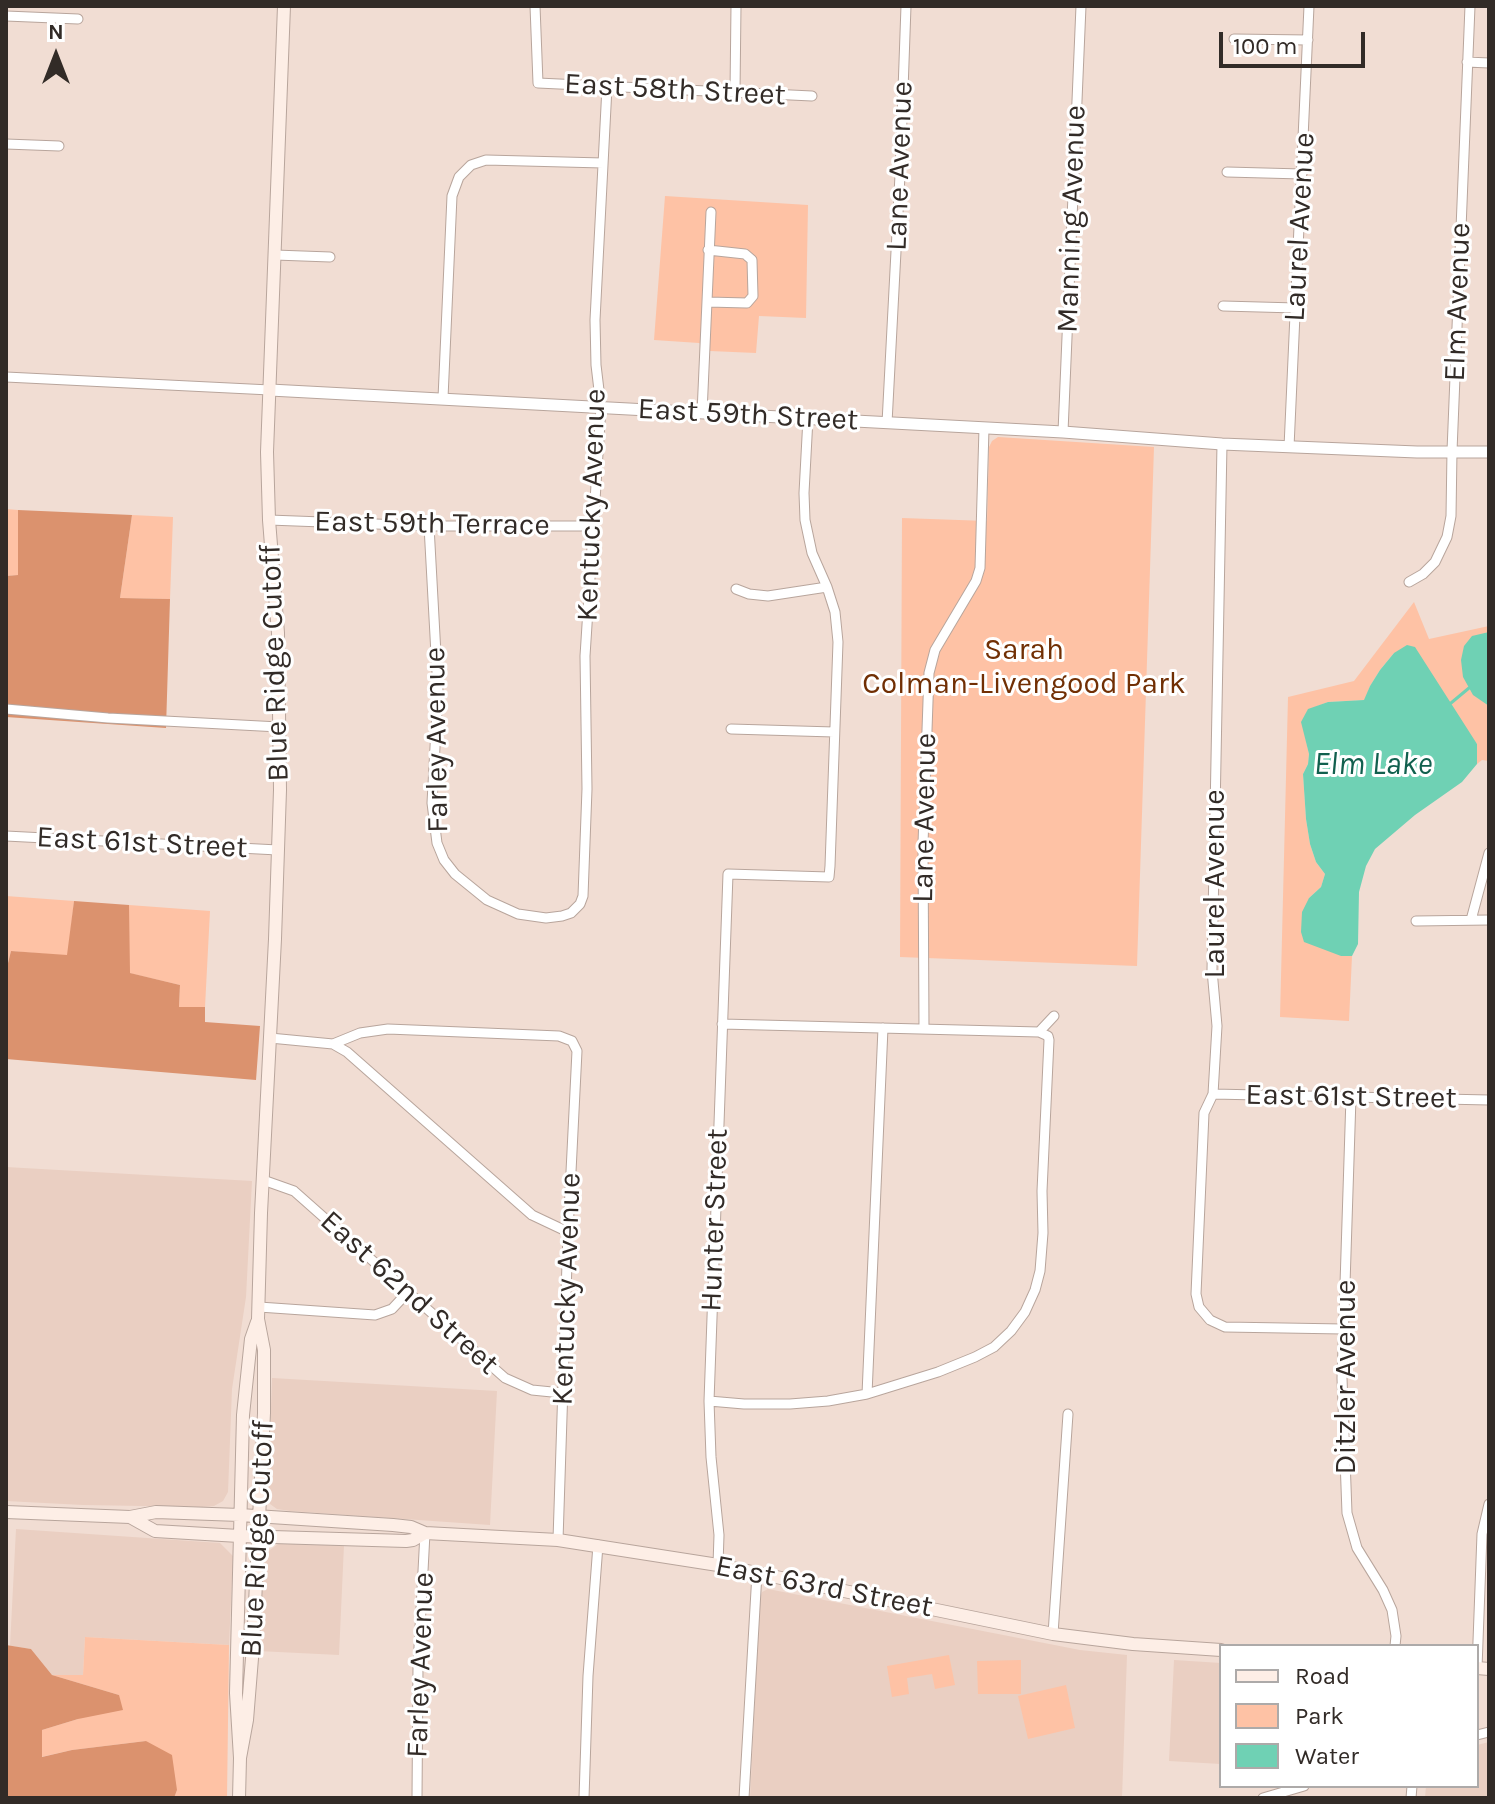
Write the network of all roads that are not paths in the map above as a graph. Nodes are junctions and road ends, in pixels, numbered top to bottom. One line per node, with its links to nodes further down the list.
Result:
1 (284, 6): 24 (main road, Blue Ridge Cutoff)
2 (535, 6): 14 (street, East 58th Street)
3 (736, 6): 15 (street)
4 (906, 6): 35 (street, Lane Avenue)
5 (1081, 6): 37 (street, Manning Avenue)
6 (1309, 6): 11 (street, Laurel Avenue)
7 (1470, 6): 12 (street, Elm Avenue)
8 (6, 16): 9 (street)
9 (78, 19)
10 (1234, 39): 11 (street)
11 (1308, 40): 21 (street, Laurel Avenue)
12 (1467, 62): 13 (street); 40 (street, Elm Avenue)
13 (1489, 63)
14 (607, 87): 15 (street, East 58th Street); 19 (street, Kentucky Avenue)
15 (735, 92): 16 (street, East 58th Street)
16 (812, 96)
17 (6, 144): 18 (street)
18 (59, 146)
19 (603, 163): 31 (street); 32 (street, Kentucky Avenue)
20 (1227, 172): 21 (street)
21 (1302, 174): 28 (street, Laurel Avenue)
22 (711, 212): 23 (street)
23 (708, 250): 26 (street); 26 (street)
24 (275, 255): 25 (street); 30 (main road, Blue Ridge Cutoff)
25 (330, 257)
26 (708, 302): 33 (street)
27 (1223, 306): 28 (street)
28 (1296, 308): 39 (street, Laurel Avenue)
29 (6, 377): 30 (street, East 59th Street)
30 (270, 390): 31 (street, East 59th Street); 42 (main road, Blue Ridge Cutoff)
31 (443, 398): 32 (street, East 59th Street)
32 (601, 407): 33 (street, East 59th Street); 44 (street, Kentucky Avenue)
33 (702, 413): 34 (street, East 59th Street)
34 (808, 418): 35 (street, East 59th Street); 46 (street)
35 (887, 423): 36 (street, East 59th Street)
36 (984, 428): 37 (street, East 59th Street); 62 (street, Lane Avenue)
37 (1063, 432): 38 (street, East 59th Street)
38 (1222, 444): 39 (street, East 59th Street); 66 (street, Laurel Avenue)
39 (1289, 447): 40 (street, East 59th Street)
40 (1452, 451): 41 (street, East 59th Street); 45 (street, Elm Avenue)
41 (1489, 452)
42 (269, 520): 43 (street, East 59th Terrace); 49 (main road, Blue Ridge Cutoff)
43 (429, 526): 44 (street, East 59th Terrace); 55 (street, Farley Avenue)
44 (594, 526): 55 (street, Kentucky Avenue)
45 (1409, 582)
46 (827, 587): 47 (street); 51 (street)
47 (736, 589)
48 (6, 709): 49 (street)
49 (279, 727): 53 (main road, Blue Ridge Cutoff)
50 (731, 729): 51 (street)
51 (834, 732): 60 (street, Hunter Street)
52 (6, 836): 53 (street, East 61st Street)
53 (278, 850): 64 (main road, Blue Ridge Cutoff)
54 (1489, 853): 56 (street)
55 (565, 915)
56 (1471, 920): 57 (street); 58 (street)
57 (1489, 920)
58 (1416, 921)
59 (1054, 1016): 63 (street)
60 (722, 1024): 61 (street); 76 (street, Hunter Street)
61 (883, 1028): 62 (street); 75 (street)
62 (924, 1029): 63 (street)
63 (1039, 1032): 75 (street)
64 (270, 1038): 65 (street); 69 (main road, Blue Ridge Cutoff)
65 (333, 1044): 70 (street); 70 (street, Kentucky Avenue)
66 (1213, 1094): 67 (street, East 61st Street); 73 (street, Laurel Avenue)
67 (1351, 1097): 68 (street, East 61st Street); 73 (street, Ditzler Avenue)
68 (1489, 1100)
69 (263, 1180): 71 (street, East 62nd Street); 72 (main road, Blue Ridge Cutoff)
70 (568, 1232): 74 (street, Kentucky Avenue)
71 (407, 1293): 72 (street); 74 (street, East 62nd Street)
72 (258, 1313): 80 (main road, Blue Ridge Cutoff); 82 (main road, Blue Ridge Cutoff)
73 (1343, 1329): 91 (street, Ditzler Avenue)
74 (562, 1393): 86 (street, Kentucky Avenue)
75 (867, 1394): 76 (street)
76 (709, 1401): 88 (street, Hunter Street)
77 (1068, 1414): 90 (street)
78 (1489, 1504): 92 (street)
79 (6, 1512): 81 (main road, East 63rd Street)
80 (240, 1515): 81 (main road, East 63rd Street); 82 (main road, East 63rd Street); 84 (main road, Blue Ridge Cutoff)
81 (130, 1517): 84 (main road, East 63rd Street)
82 (259, 1517): 83 (main road, East 63rd Street); 85 (main road, Blue Ridge Cutoff)
83 (425, 1533): 85 (main road, East 63rd Street); 86 (main road, East 63rd Street); 97 (street, Farley Avenue)
84 (239, 1536): 85 (main road, East 63rd Street); 94 (main road, Blue Ridge Cutoff)
85 (258, 1537): 94 (main road, Blue Ridge Cutoff)
86 (558, 1540): 87 (main road, East 63rd Street)
87 (598, 1545): 88 (main road, East 63rd Street); 98 (street)
88 (718, 1565): 89 (main road, East 63rd Street)
89 (757, 1573): 90 (main road, East 63rd Street); 99 (street)
90 (1053, 1634): 93 (main road, East 63rd Street)
91 (1395, 1644)
92 (1478, 1644)
93 (1219, 1650)
94 (240, 1758): 96 (main road, Blue Ridge Cutoff)
95 (1297, 1788): 100 (street)
96 (239, 1798)
97 (417, 1798)
98 (584, 1798)
99 (744, 1798)
100 (1263, 1798)

